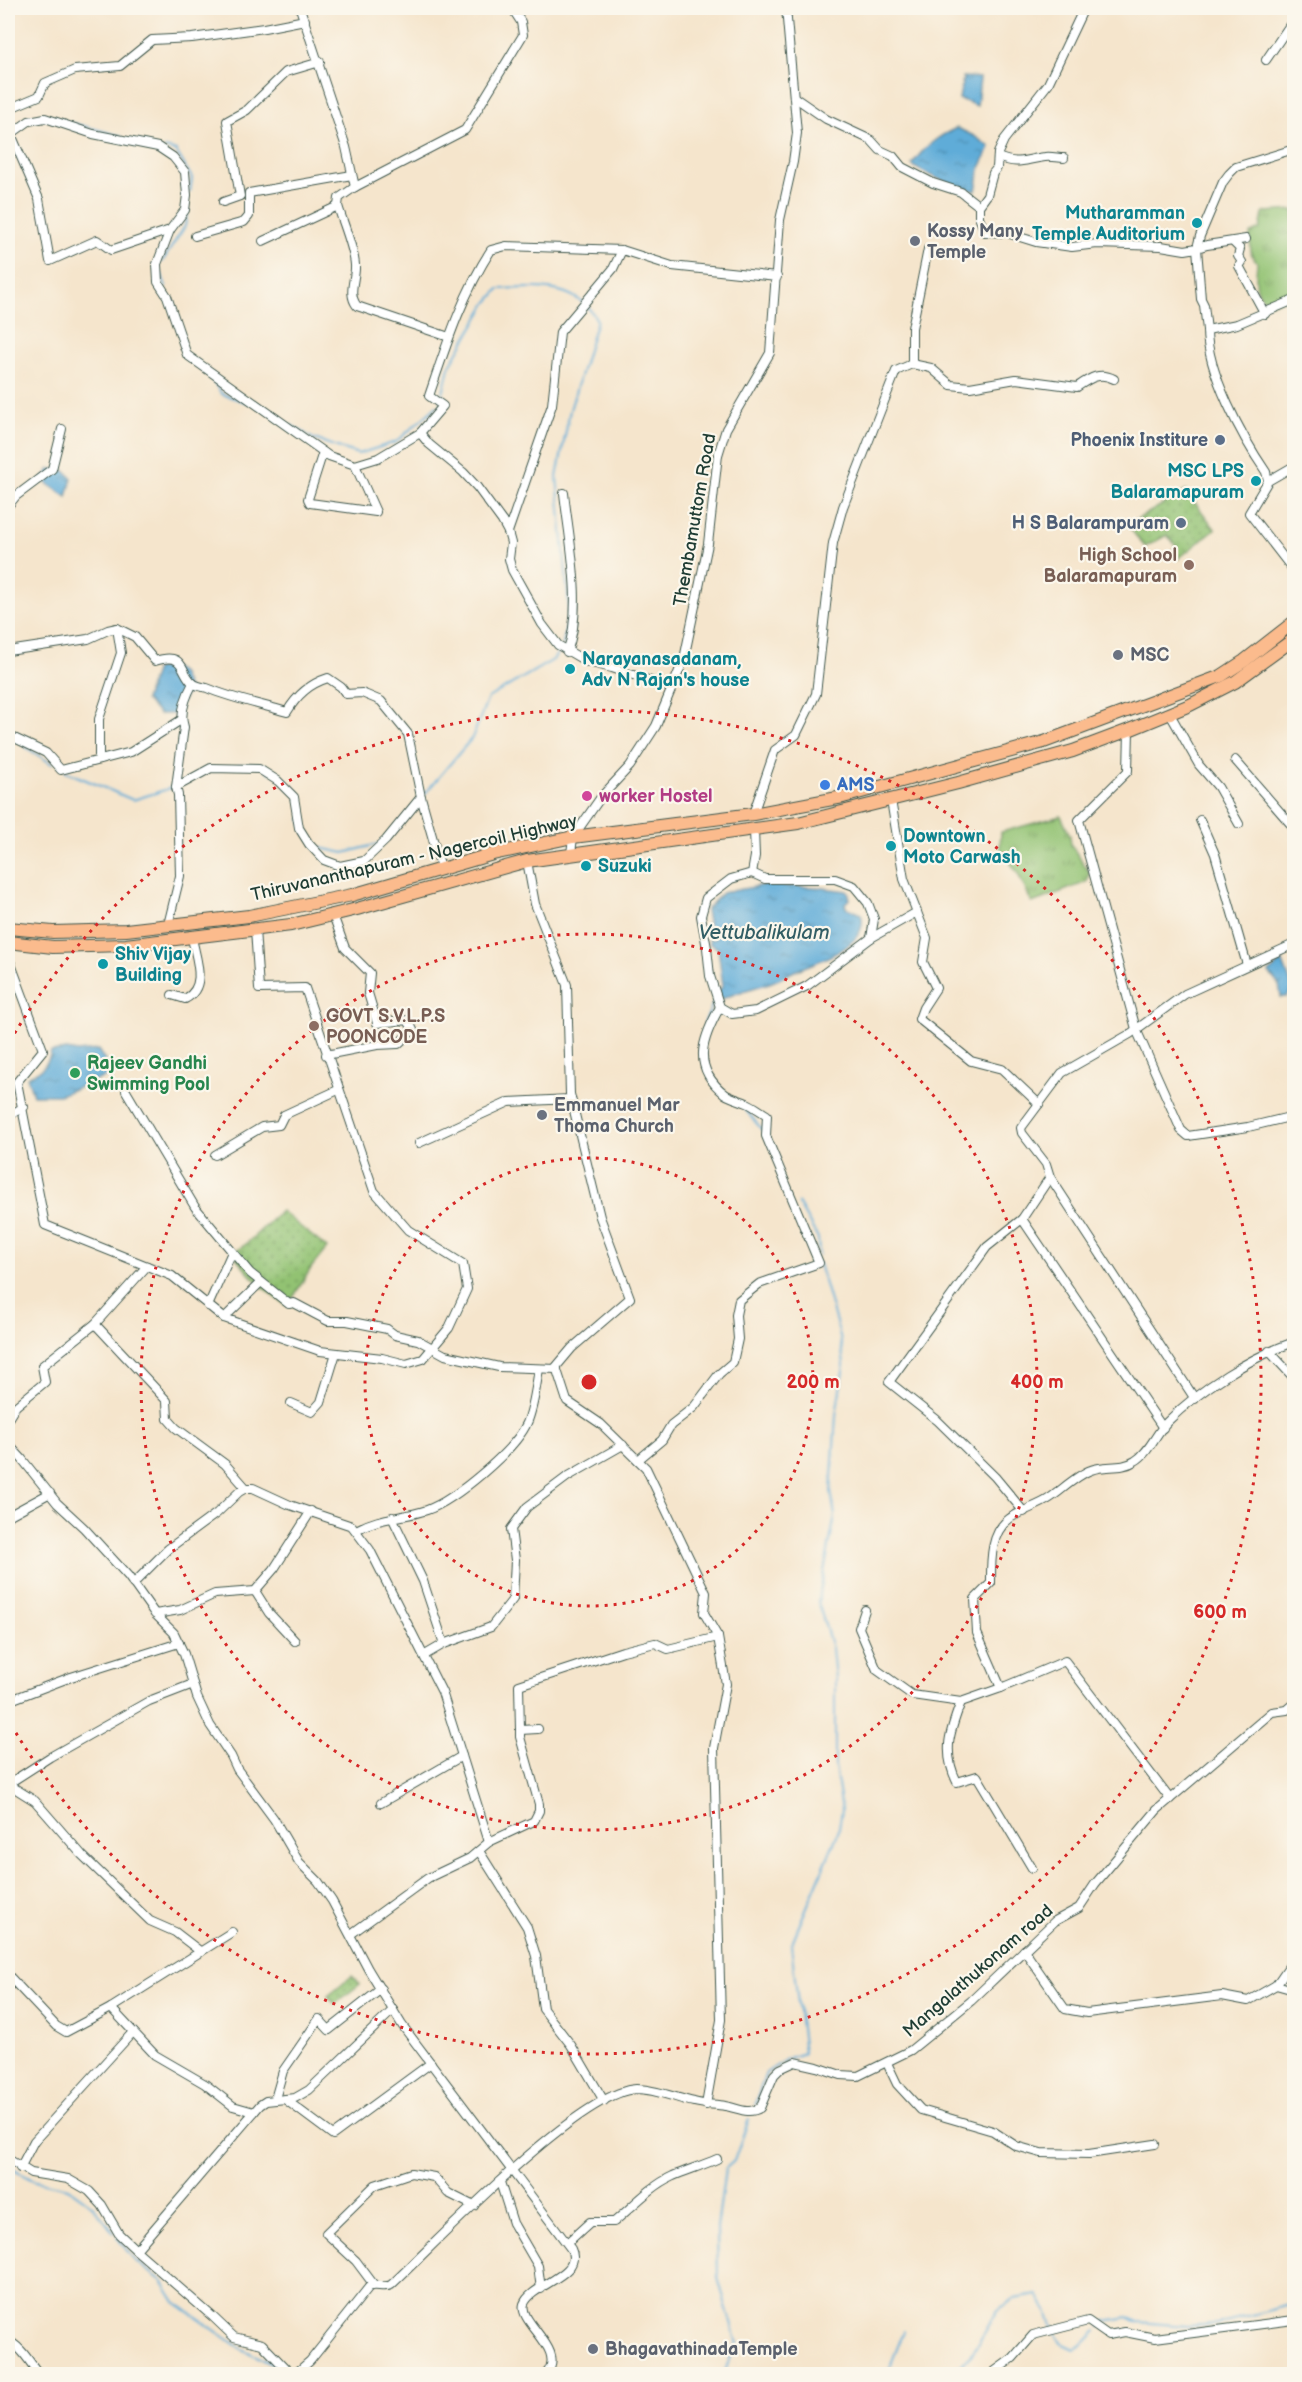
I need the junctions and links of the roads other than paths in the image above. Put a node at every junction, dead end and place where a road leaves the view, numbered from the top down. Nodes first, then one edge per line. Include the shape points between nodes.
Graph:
1 (300, 8) edge
2 (512, 8) edge
3 (786, 8) edge
4 (1084, 8) edge
5 (1294, 19) edge
6 (305, 20) junction
7 (1287, 30) junction
8 (1294, 42) edge
9 (1266, 60) dead end
10 (320, 62) junction
11 (794, 98) junction
12 (8, 109) edge
13 (9, 131) edge
14 (1294, 149) edge
15 (998, 157) junction
16 (1064, 158) dead end
17 (352, 175) junction
18 (355, 187) junction
19 (223, 202) dead end
20 (338, 206) junction
21 (979, 206) junction
22 (170, 230) junction
23 (195, 236) dead end
24 (1246, 239) dead end
25 (263, 241) dead end
26 (1233, 242) junction
27 (1197, 248) junction
28 (928, 249) dead end
29 (622, 250) junction
30 (777, 277) junction
31 (1294, 300) edge
32 (1264, 314) junction
33 (1208, 330) junction
34 (449, 337) junction
35 (912, 364) junction
36 (1114, 379) dead end
37 (62, 429) dead end
38 (420, 434) junction
39 (8, 437) edge
40 (8, 445) edge
41 (323, 452) junction
42 (355, 465) junction
43 (1294, 466) edge
44 (1268, 480) junction
45 (564, 493) dead end
46 (8, 506) edge
47 (508, 532) junction
48 (1294, 571) edge
49 (1294, 622) edge
50 (117, 628) junction
51 (1294, 639) edge
52 (8, 651) edge
53 (567, 652) junction
54 (193, 683) junction
55 (672, 688) junction
56 (1170, 714) junction
57 (181, 720) junction
58 (1129, 730) junction
59 (8, 735) edge
60 (99, 760) junction
61 (1236, 760) dead end
62 (176, 787) junction
63 (422, 797) junction
64 (891, 800) junction
65 (753, 814) junction
66 (1200, 820) dead end
67 (1239, 824) dead end
68 (1294, 828) edge
69 (754, 830) junction
70 (573, 837) junction
71 (571, 854) junction
72 (527, 861) junction
73 (441, 868) junction
74 (752, 873) junction
75 (8, 900) edge
76 (917, 912) junction
77 (333, 915) junction
78 (168, 925) junction
79 (8, 928) edge
80 (255, 929) junction
81 (192, 938) junction
82 (871, 938) junction
83 (8, 942) edge
84 (1294, 944) edge
85 (8, 956) edge
86 (1247, 965) junction
87 (172, 995) dead end
88 (720, 1006) junction
89 (1136, 1029) junction
90 (326, 1055) junction
91 (338, 1090) junction
92 (126, 1091) dead end
93 (571, 1099) junction
94 (1039, 1104) junction
95 (24, 1107) junction
96 (8, 1116) edge
97 (1294, 1116) edge
98 (419, 1143) dead end
99 (215, 1155) dead end
100 (1050, 1177) junction
101 (1022, 1219) junction
102 (232, 1252) junction
103 (147, 1266) junction
104 (261, 1282) junction
105 (208, 1306) junction
106 (224, 1318) junction
107 (95, 1324) junction
108 (1294, 1342) edge
109 (434, 1348) junction
110 (1269, 1351) junction
111 (336, 1353) junction
112 (539, 1369) junction
113 (557, 1370) junction
114 (1294, 1378) edge
115 (1195, 1399) junction
116 (291, 1404) dead end
117 (8, 1419) edge
118 (1163, 1428) junction
119 (8, 1444) edge
120 (623, 1445) junction
121 (638, 1460) junction
122 (246, 1488) junction
123 (50, 1493) junction
124 (310, 1511) junction
125 (1024, 1512) junction
126 (8, 1516) edge
127 (392, 1517) junction
128 (356, 1530) junction
129 (133, 1584) junction
130 (255, 1591) junction
131 (865, 1610) dead end
132 (155, 1614) junction
133 (718, 1637) junction
134 (295, 1641) dead end
135 (179, 1643) junction
136 (444, 1644) junction
137 (425, 1655) junction
138 (193, 1684) junction
139 (1001, 1688) junction
140 (8, 1701) edge
141 (961, 1702) junction
142 (1294, 1705) edge
143 (538, 1729) dead end
144 (520, 1730) junction
145 (462, 1756) junction
146 (8, 1784) edge
147 (1170, 1799) junction
148 (381, 1803) dead end
149 (489, 1842) junction
150 (479, 1851) junction
151 (1032, 1868) dead end
152 (232, 1932) dead end
153 (351, 1934) junction
154 (1023, 1950) junction
155 (201, 1952) junction
156 (1294, 1959) edge
157 (8, 1976) edge
158 (1276, 1985) junction
159 (381, 1989) junction
160 (1294, 1990) edge
161 (111, 2008) junction
162 (393, 2010) junction
163 (133, 2032) junction
164 (430, 2063) junction
165 (887, 2063) junction
166 (275, 2099) junction
167 (286, 2100) junction
168 (603, 2101) junction
169 (706, 2105) junction
170 (254, 2112) junction
171 (1155, 2144) dead end
172 (8, 2159) edge
173 (717, 2159) dead end
174 (20, 2168) junction
175 (513, 2169) junction
176 (500, 2182) junction
177 (474, 2206) junction
178 (567, 2243) junction
179 (136, 2250) junction
180 (374, 2285) junction
181 (540, 2286) junction
182 (1294, 2320) edge
183 (8, 2341) edge
184 (39, 2374) edge
185 (293, 2374) edge
186 (546, 2374) edge
187 (991, 2374) edge

1 - 6 street
2 - 18 street via 521,22 523,35 468,126 460,134
3 - 11 street, Thembamuttom Road
4 - 15 street via 1048,84 1004,140
5 - 7 street
6 - 10 street
6 - 12 street via 152,40 120,66 75,70 45,82 39,96
7 - 8 street
7 - 9 street
10 - 17 street
10 - 19 street via 286,72 247,110 227,121 240,196
11 - 21 street via 826,119 871,140 910,172 961,192
11 - 30 street, Thembamuttom Road via 796,133 780,220
13 - 22 street via 45,118 93,134 158,147 185,172 185,210
13 - 22 street via 39,199 50,261 97,240 111,250
14 - 27 street via 1236,167 1229,174
15 - 16 street via 1016,163 1042,157
15 - 21 street via 987,195
17 - 18 street
17 - 23 street via 249,194 249,216 244,222
18 - 20 street via 342,195
20 - 25 street
20 - 34 street via 355,264 352,293 357,306
21 - 27 street via 985,232 1007,233 1045,244 1072,248 1097,244
22 - 41 street via 157,264 158,282 167,296 187,355
24 - 26 street
26 - 27 street
26 - 32 street via 1240,249 1242,274
27 - 33 street
28 - 35 street via 912,328
29 - 30 street via 672,266
29 - 34 street via 506,246 491,250
29 - 47 street via 613,269 560,332 552,405
30 - 55 street, Thembamuttom Road via 770,354 726,429 718,455 708,544 684,659
31 - 32 street
32 - 33 street
33 - 44 street via 1210,353 1233,417
34 - 38 street via 429,396 443,406
35 - 36 street via 931,368 951,385 970,387 1016,379 1077,387 1094,376
35 - 65 street via 896,371 843,507 833,543 816,694 796,735 775,750
37 - 46 street via 52,469
38 - 42 street via 378,458
38 - 47 street via 477,487
39 - 40 street
41 - 42 street
41 - 42 street via 310,503 376,512
43 - 44 street
44 - 48 street via 1249,513
45 - 53 street via 575,615
47 - 53 street via 512,570 542,624
49 - 65 main road, Thiruvananthapuram - Nagercoil Highway via 1221,676 1044,742 885,787
50 - 52 street via 88,639
50 - 54 street via 135,637 155,661 175,660
50 - 60 street via 121,653 99,719
51 - 56 main road, Thiruvananthapuram - Nagercoil Highway via 1235,682
53 - 55 street
54 - 57 street
54 - 63 street via 224,696 287,712 312,683 328,678 346,694 373,696 381,700 408,734
55 - 70 street, Thembamuttom Road via 656,726 630,766 601,796
56 - 58 main road, Thiruvananthapuram - Nagercoil Highway
56 - 67 street
57 - 60 street via 131,752
57 - 62 street via 184,727
58 - 64 main road, Thiruvananthapuram - Nagercoil Highway via 1073,751
58 - 89 street via 1128,771 1079,820
59 - 60 street via 46,753 62,770
61 - 68 street
62 - 63 street via 211,768 259,769 294,796 299,828 309,844 324,860 340,866 364,861
62 - 78 street via 180,876
63 - 73 street
64 - 69 main road, Thiruvananthapuram - Nagercoil Highway
64 - 76 street via 904,879
65 - 70 main road, Thiruvananthapuram - Nagercoil Highway
66 - 86 street via 1215,854
69 - 71 main road, Thiruvananthapuram - Nagercoil Highway
69 - 74 street
70 - 71 street
70 - 73 main road, Thiruvananthapuram - Nagercoil Highway
71 - 72 main road, Thiruvananthapuram - Nagercoil Highway
72 - 77 main road, Thiruvananthapuram - Nagercoil Highway
72 - 93 street via 535,904 567,985
73 - 78 main road, Thiruvananthapuram - Nagercoil Highway via 290,909
74 - 82 street via 765,879 835,879 854,886 868,903 874,919
74 - 88 street via 731,879 706,898 701,916 710,976
75 - 79 street
76 - 82 street
76 - 94 street via 927,938 923,962 936,988 919,1019 971,1061 1002,1069
77 - 80 main road, Thiruvananthapuram - Nagercoil Highway
77 - 90 street via 345,948 370,973 368,993 377,1023 408,1020 413,1030 398,1044
78 - 79 main road, Thiruvananthapuram - Nagercoil Highway via 53,932
80 - 81 main road, Thiruvananthapuram - Nagercoil Highway
80 - 90 street via 259,989 304,988
81 - 83 main road, Thiruvananthapuram - Nagercoil Highway via 53,947
81 - 87 street via 200,982 185,999
82 - 88 street via 814,981 756,1011 732,1014
84 - 86 street
85 - 95 street via 43,1050 17,1082
86 - 89 street via 1185,994
88 - 121 street via 704,1042 702,1064 726,1095 767,1115 766,1136 819,1263 759,1284 739,1300 734,1362 718,1374 694,1407 671,1425 662,1440
89 - 94 street via 1062,1073
89 - 97 street via 1180,1130 1188,1136
90 - 91 street
91 - 99 street via 285,1115 279,1125 262,1126
91 - 109 street via 374,1191 408,1230 463,1264 467,1289 449,1328
92 - 102 street via 195,1207
93 - 98 street via 509,1102
93 - 113 street via 600,1218 630,1298 572,1348
94 - 100 street via 1021,1128 1046,1164
95 - 96 street
95 - 103 street via 45,1225
100 - 101 street
100 - 115 street
101 - 118 street
101 - 125 street via 987,1247 889,1382 937,1420
102 - 104 street
102 - 105 street
103 - 105 street via 172,1276
103 - 107 street
104 - 106 street
104 - 109 street via 289,1304 328,1321 387,1329
105 - 106 street
106 - 111 street
107 - 117 street via 42,1366 45,1382 16,1406
107 - 122 street via 167,1401 168,1419 176,1428 225,1464
108 - 110 street
109 - 111 street via 423,1359 406,1364
109 - 112 street via 499,1367
110 - 114 street
110 - 115 street
111 - 116 street via 321,1402 312,1412
112 - 113 street
112 - 127 street via 528,1421 498,1460 430,1509
113 - 120 street via 567,1401
115 - 118 street
118 - 125 street via 1137,1460 1121,1467 1088,1471
119 - 123 street
120 - 121 street
120 - 136 street via 567,1477 527,1507 511,1529 515,1560 513,1599 491,1627
121 - 133 street via 646,1468 706,1593 704,1613
122 - 124 street
122 - 129 street via 168,1549
123 - 126 street
123 - 129 street
124 - 128 street via 345,1522
124 - 130 street via 274,1569
125 - 139 street via 1008,1520 998,1532 991,1555 990,1583 975,1599 977,1632
127 - 128 street via 374,1520
127 - 136 street via 423,1581
128 - 137 street
129 - 132 street
130 - 132 street via 215,1594 180,1610
130 - 134 street
131 - 141 street via 859,1628 877,1670 912,1695
132 - 135 street
133 - 144 street via 668,1648 655,1643 519,1685
133 - 169 street via 726,1684 714,1748 721,2020
135 - 138 street
135 - 140 street
136 - 137 street
137 - 145 street via 442,1692
138 - 146 street via 149,1701
138 - 153 street via 210,1725 237,1769 274,1819 299,1862 332,1901
139 - 141 street
139 - 147 street via 1065,1661
141 - 151 street via 949,1733 951,1769 957,1782 977,1776
142 - 147 street, Mangalathukonam road via 1272,1712
143 - 144 street
144 - 149 street via 539,1811 534,1821
145 - 148 street
145 - 149 street
146 - 155 street via 35,1801 82,1855 150,1921 175,1932
147 - 154 street, Mangalathukonam road via 1132,1839 1079,1908 1061,1917
149 - 150 street
150 - 153 street via 428,1878
150 - 168 street via 527,1927 536,1956 543,2008 571,2045
152 - 155 street
153 - 159 street
154 - 158 street via 1065,2009 1088,2013 1222,1996 1248,2001
154 - 165 street, Mangalathukonam road via 942,2025
155 - 161 street
156 - 158 street
157 - 161 street via 66,2032
158 - 160 street
159 - 162 street
159 - 166 street via 329,2031 319,2019 284,2071
161 - 163 street
162 - 164 street
162 - 167 street via 309,2090
163 - 170 street via 155,2055 205,2084 233,2106
163 - 174 street via 34,2141
164 - 167 street via 333,2135
164 - 175 street
165 - 169 street, Mangalathukonam road via 858,2076 795,2062 774,2075 760,2108 755,2111
165 - 171 street via 897,2084 921,2110 993,2131 1016,2146 1041,2153 1089,2154
166 - 167 street
166 - 170 street via 266,2101
168 - 169 street, Mangalathukonam road via 637,2089
168 - 175 street, Mangalathukonam road via 585,2110
170 - 179 street
172 - 174 street
173 - 178 street via 673,2176 634,2202 614,2222 590,2223
174 - 179 street via 68,2179 88,2191 102,2205 119,2234
175 - 176 street, Mangalathukonam road
175 - 178 street
176 - 177 street, Mangalathukonam road
176 - 181 street via 513,2223 538,2266
177 - 180 street, Mangalathukonam road via 392,2285
177 - 180 street via 448,2193 434,2177 411,2173 375,2185 326,2233 356,2260
178 - 181 street via 573,2252 573,2262 559,2277
179 - 185 street via 234,2337 262,2344
180 - 185 street via 309,2361
181 - 186 street via 528,2298 523,2311 549,2352 551,2364
182 - 187 street via 1155,2338 1125,2332 1108,2335 1088,2321 1032,2335 1013,2358
183 - 184 street via 20,2349

